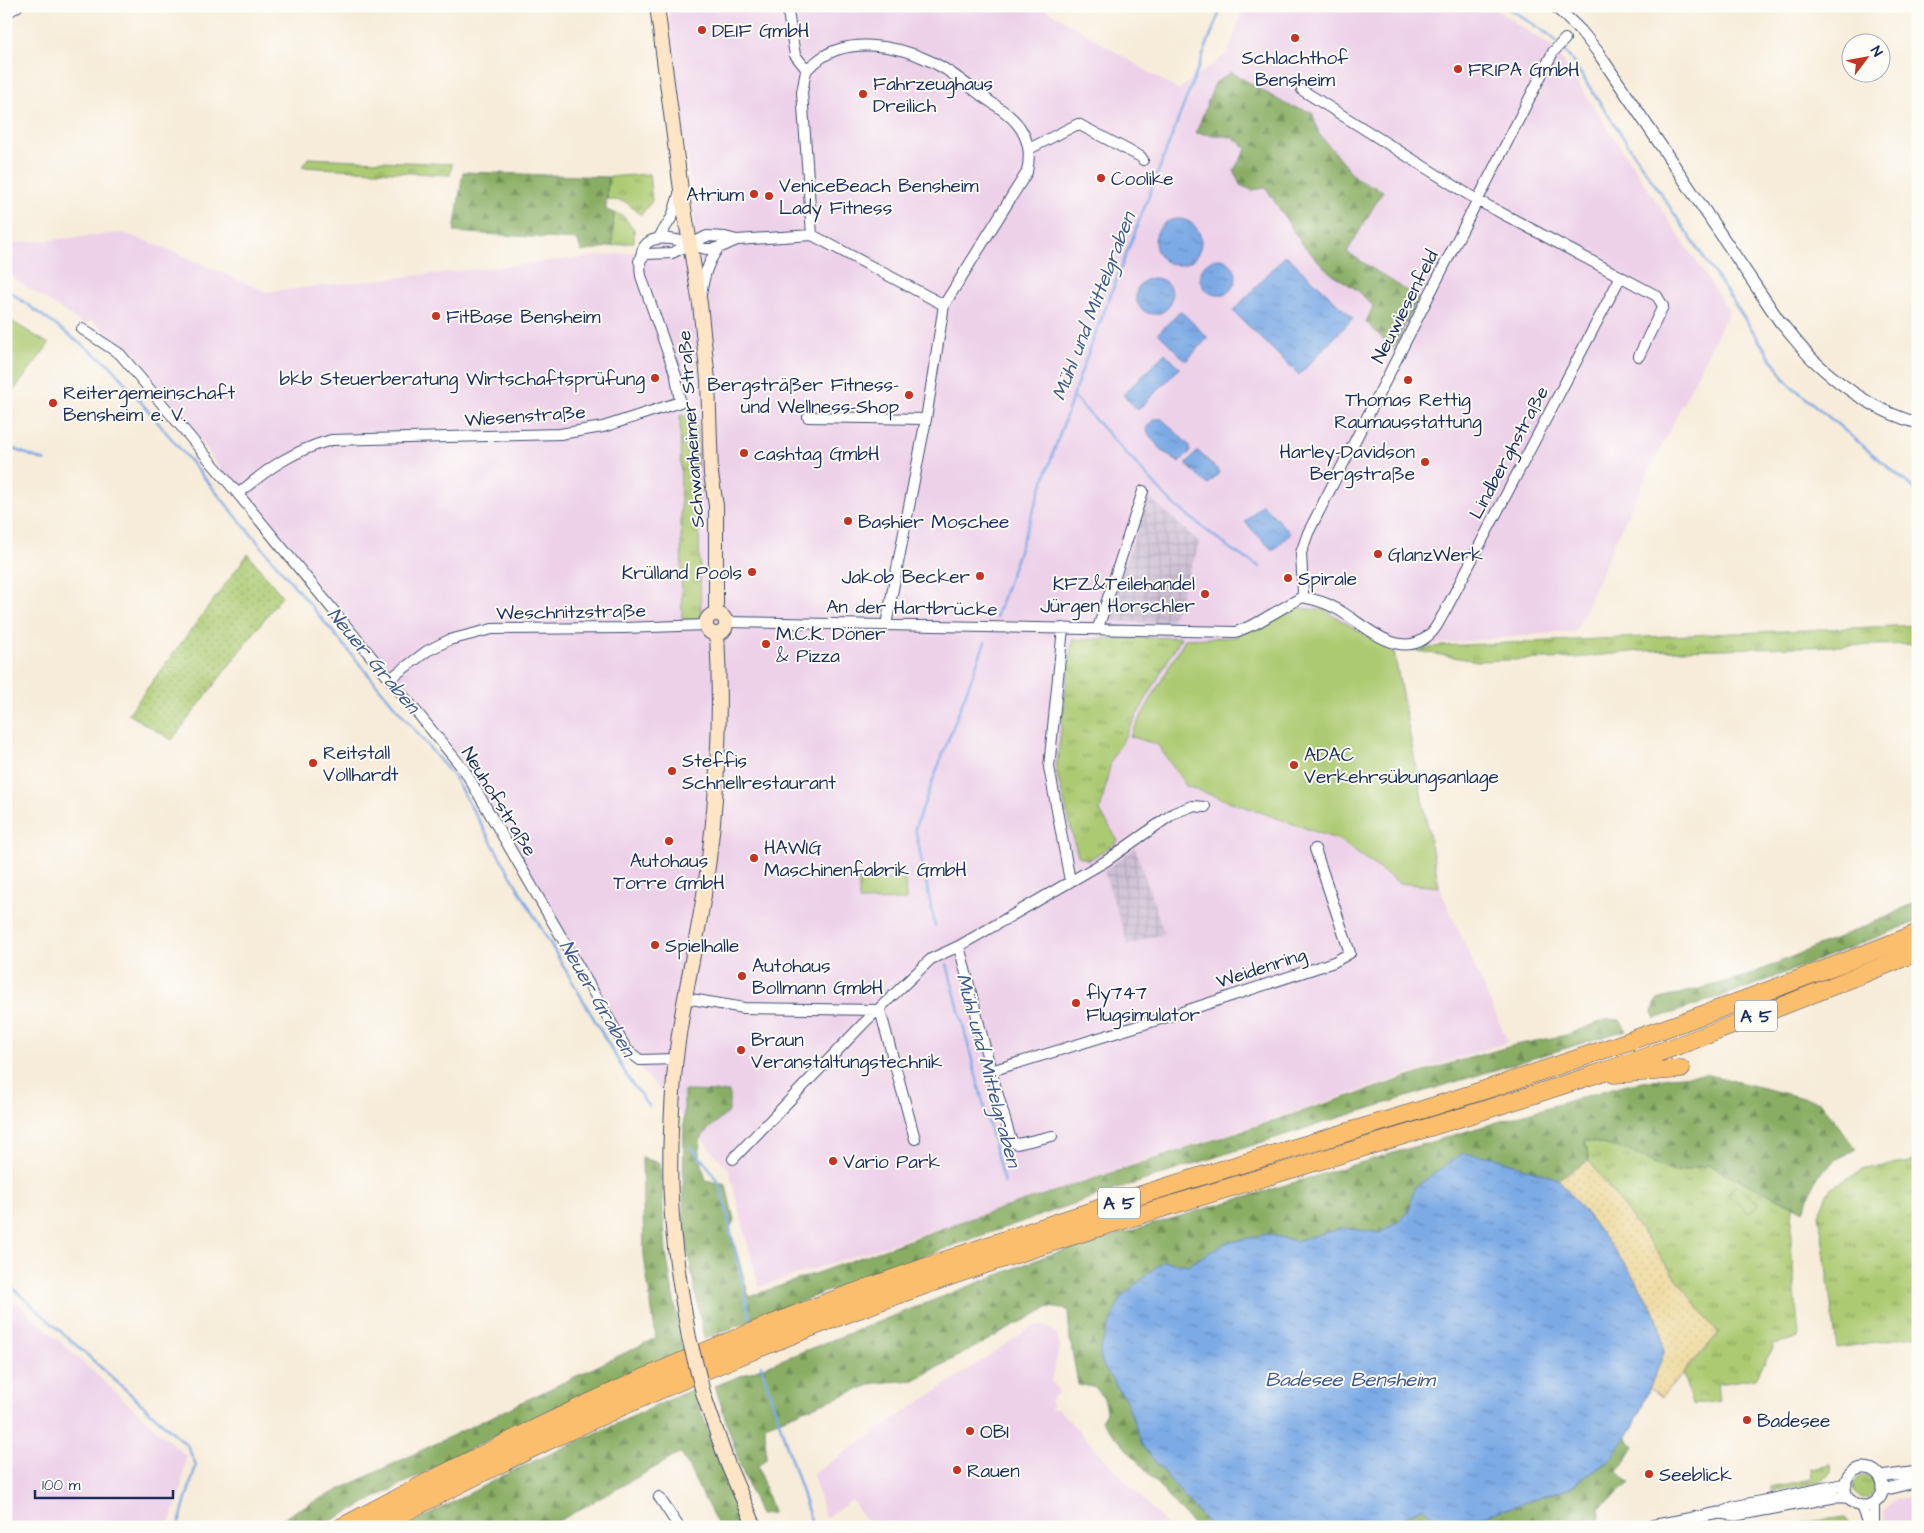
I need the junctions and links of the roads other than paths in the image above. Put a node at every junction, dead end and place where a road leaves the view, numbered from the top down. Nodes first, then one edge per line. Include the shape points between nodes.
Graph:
1 (17, 6) edge
2 (657, 6) edge
3 (787, 6) edge
4 (1555, 6) edge
5 (6, 13) edge
6 (1565, 39) dead end
7 (807, 70) junction
8 (1302, 90) dead end
9 (1029, 149) junction
10 (1143, 160) dead end
11 (681, 190) junction
12 (1477, 200) junction
13 (812, 235) junction
14 (658, 239) junction
15 (737, 240) junction
16 (690, 243) junction
17 (719, 247) junction
18 (639, 261) junction
19 (1620, 278) junction
20 (700, 304) junction
21 (944, 305) junction
22 (82, 329) dead end
23 (1639, 356) dead end
24 (808, 416) dead end
25 (926, 418) junction
26 (1918, 423) edge
27 (1143, 491) dead end
28 (238, 494) junction
29 (1302, 597) junction
30 (721, 618) junction
31 (706, 625) junction
32 (886, 625) junction
33 (1063, 628) junction
34 (1098, 628) junction
35 (716, 634) junction
36 (390, 678) junction
37 (1205, 807) dead end
38 (1315, 849) dead end
39 (1070, 881) junction
40 (1918, 933) edge
41 (959, 946) junction
42 (1918, 952) edge
43 (685, 998) junction
44 (880, 1010) junction
45 (676, 1059) junction
46 (1681, 1069) dead end
47 (991, 1071) junction
48 (1593, 1075) junction
49 (1052, 1136) dead end
50 (915, 1139) dead end
51 (733, 1159) dead end
52 (1918, 1472) edge
53 (1880, 1477) junction
54 (1918, 1481) edge
55 (1846, 1484) junction
56 (1883, 1490) junction
57 (659, 1497) dead end
58 (1848, 1497) junction
59 (1874, 1504) junction
60 (1861, 1506) junction
61 (1719, 1514) junction
62 (752, 1521) edge
63 (342, 1527) edge
64 (377, 1527) edge
65 (679, 1527) edge
66 (1646, 1527) edge
67 (1868, 1527) edge
68 (1874, 1527) edge

1 - 5 street
2 - 11 main road, Schwanheimer Straße
3 - 7 street via 795,55
4 - 26 street via 1597,51 1770,307 1812,359 1864,398
6 - 12 street, Neuwiesenfeld via 1553,52
7 - 9 street via 822,56 854,46 877,46 928,60 1013,120 1022,131
7 - 13 street via 802,92
8 - 12 street
9 - 10 street via 1078,124 1141,156
9 - 21 street via 1027,172
11 - 14 street via 672,217
11 - 16 main road, Schwanheimer Straße
12 - 19 street
12 - 29 street, Neuwiesenfeld via 1308,533 1301,553
13 - 15 street
13 - 21 street
14 - 16 street
14 - 18 street via 643,246
15 - 16 street via 707,236
15 - 17 street
16 - 17 street via 707,249
16 - 18 street via 672,253 646,254
16 - 20 main road, Schwanheimer Straße
17 - 20 street via 705,270
18 - 28 street, Wiesenstraße via 641,276 676,376 680,402 603,427 560,434 331,440 286,457
19 - 23 street via 1657,296 1663,306
19 - 29 street, Lindberghstraße via 1434,630 1423,640 1404,644 1385,640 1333,607
20 - 30 main road, Schwanheimer Straße via 708,380
21 - 25 street
22 - 28 street, Neuhofstraße via 120,354
24 - 25 street
25 - 32 street
27 - 34 street
28 - 36 street, Neuhofstraße
29 - 34 street, An der Hartbrücke via 1236,632
30 - 31 main road via 708,617
30 - 32 street, An der Hartbrücke
30 - 35 main road via 724,630
31 - 35 main road via 710,632
31 - 36 street, Weschnitzstraße via 492,629 449,640 427,651
32 - 33 street, An der Hartbrücke
33 - 34 street, An der Hartbrücke
33 - 39 street via 1049,767
35 - 43 main road via 718,740 714,807 704,894
36 - 45 street, Neuhofstraße via 465,771 627,1050 640,1060
37 - 39 street via 1192,806 1174,813 1106,861
38 - 47 street, Weidenring via 1350,953 1334,962 1164,1018
39 - 41 street
40 - 63 highway, A 5 via 1695,1019 1433,1106 1148,1193 919,1269 823,1305 652,1374 547,1422
41 - 44 street via 931,959
41 - 47 street
42 - 48 highway, A 5
43 - 44 street via 744,1008
43 - 45 main road
44 - 50 street
44 - 51 street
45 - 62 main road, bridge via 670,1143 670,1199 676,1263 689,1338 704,1396
46 - 48 highway
47 - 49 street via 1013,1142 1018,1144
48 - 64 highway, A 5 via 1151,1211 829,1320 551,1438
52 - 53 street
53 - 55 street via 1874,1471 1858,1469
53 - 56 street
54 - 56 street
55 - 58 street
55 - 61 street via 1734,1507
56 - 59 street
57 - 65 street
58 - 60 street
58 - 61 street
59 - 60 street
59 - 68 street
60 - 67 street
61 - 66 street

